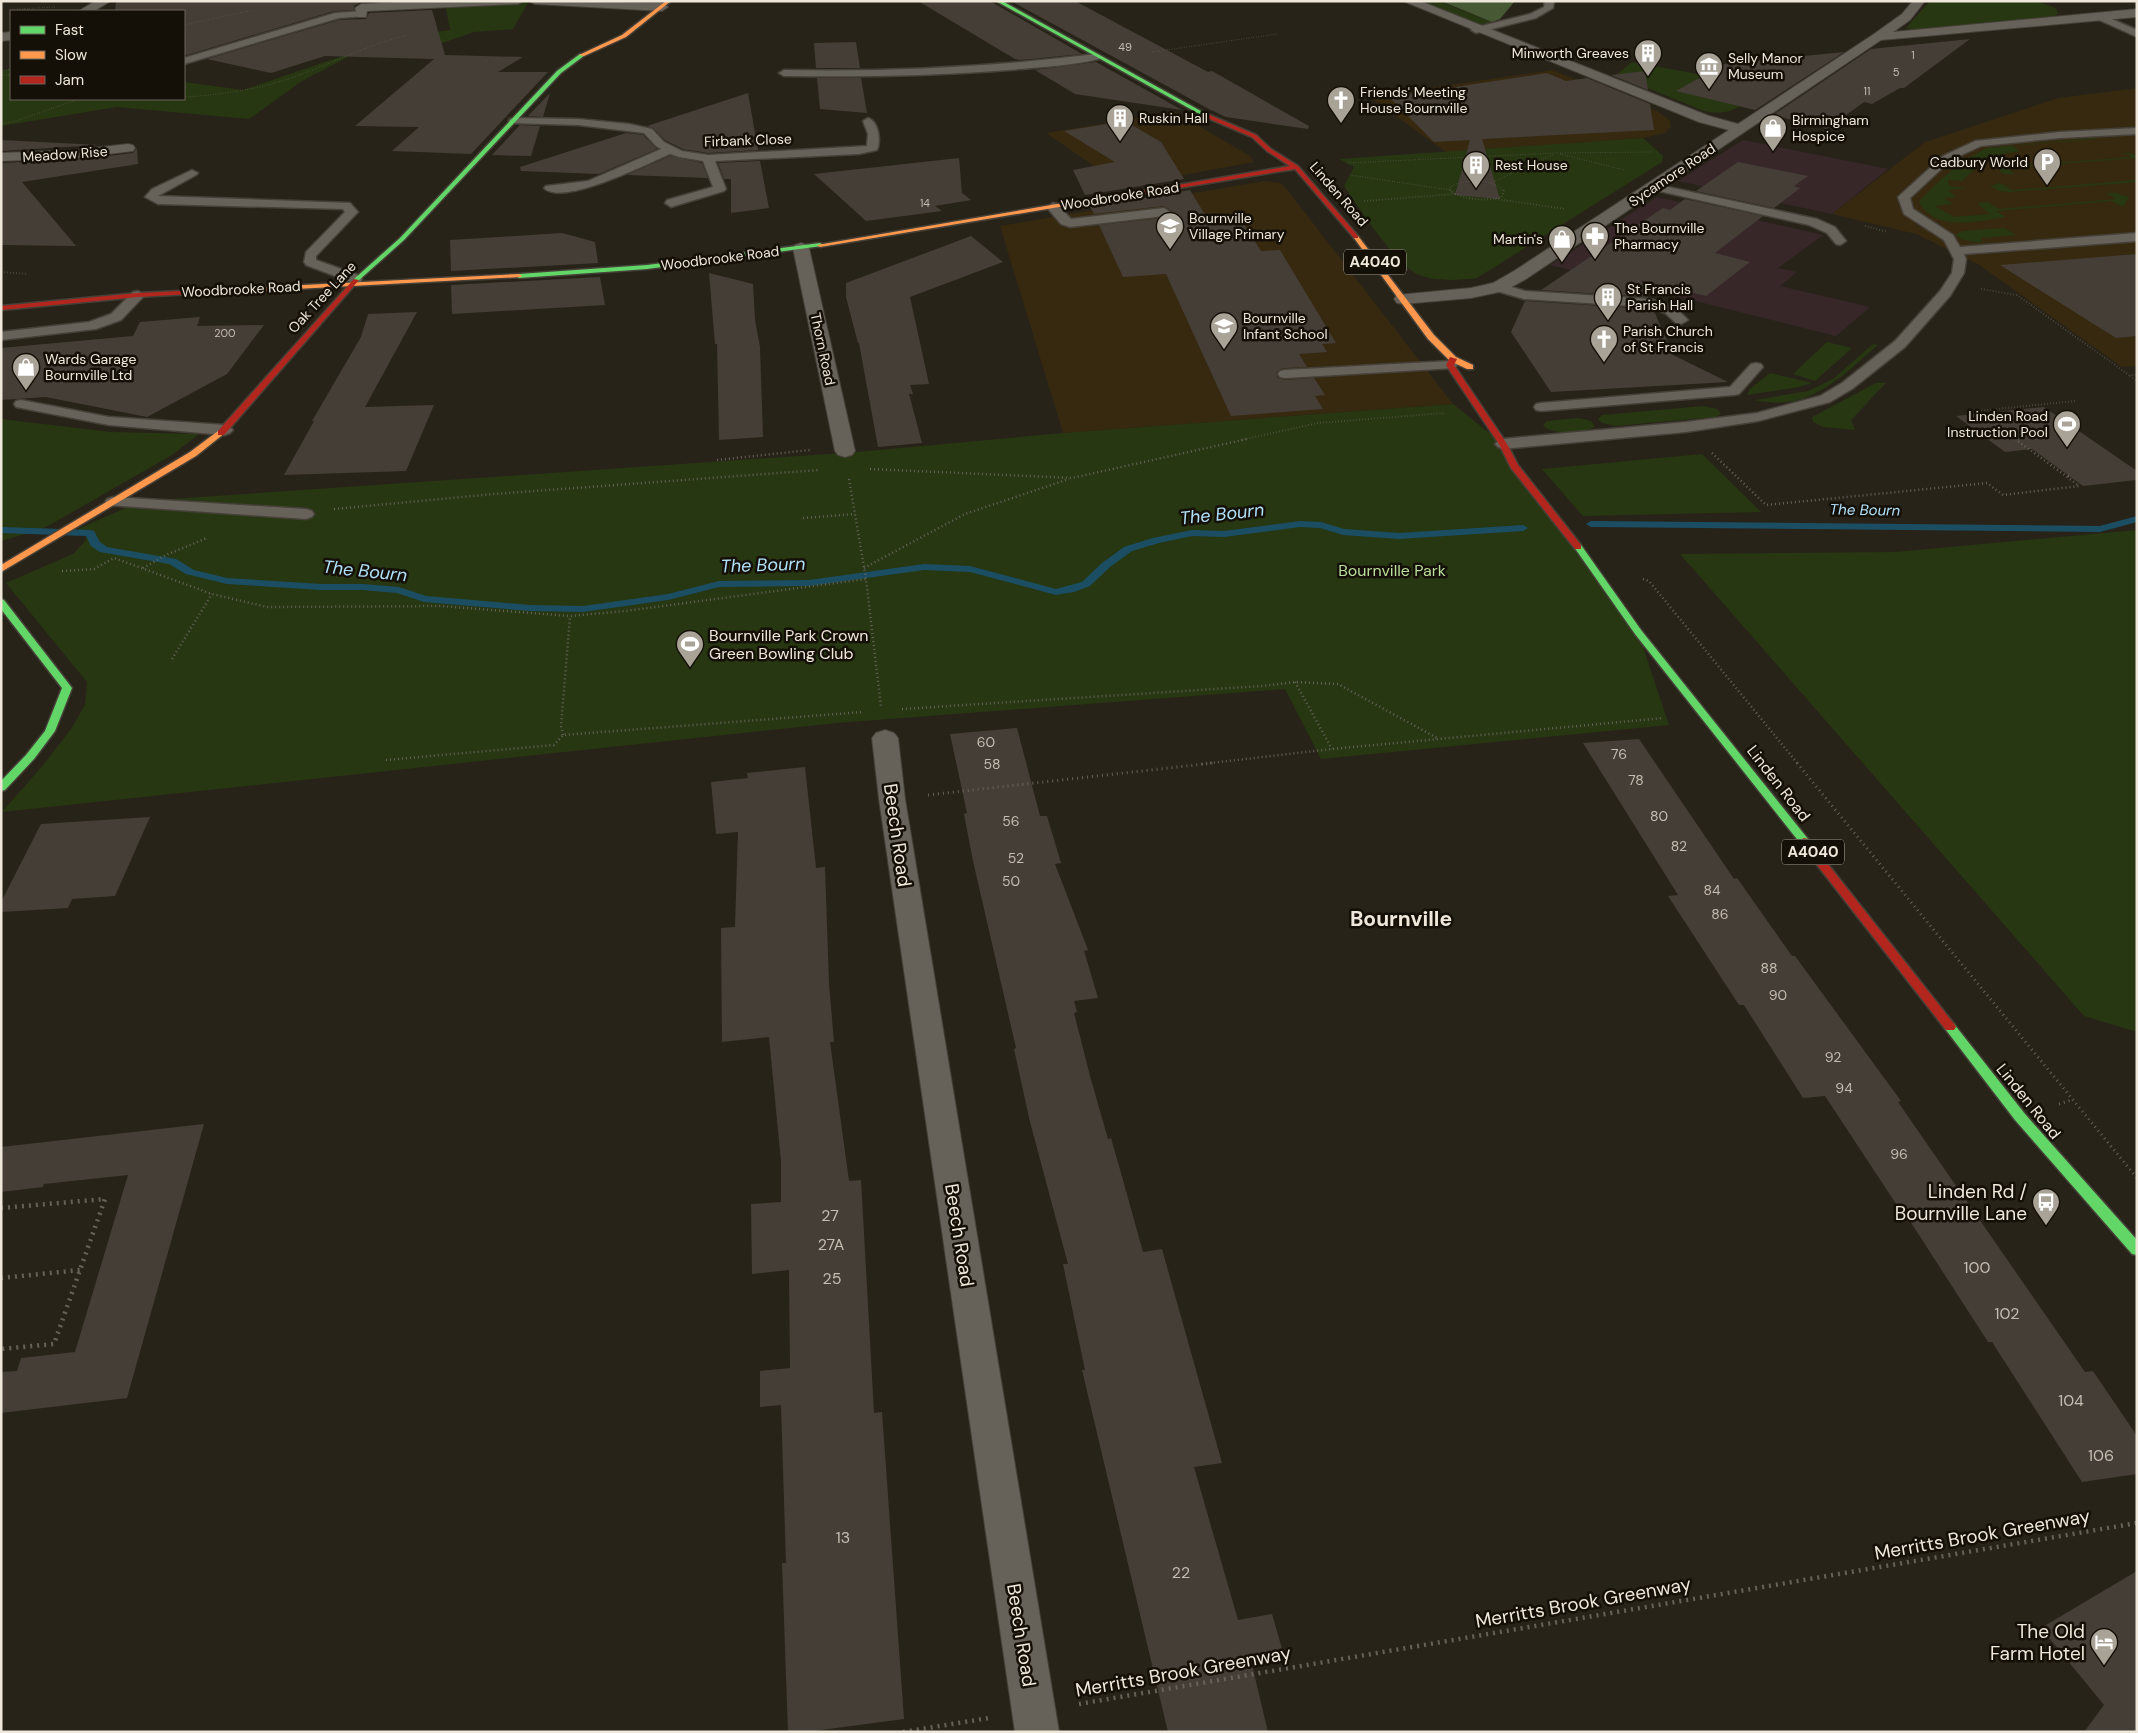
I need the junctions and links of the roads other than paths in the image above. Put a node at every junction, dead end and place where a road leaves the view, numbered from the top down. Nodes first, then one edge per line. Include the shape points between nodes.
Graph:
1 (105, 1) edge
2 (518, 1) edge
3 (534, 1) edge
4 (998, 1) edge
5 (1409, 1) edge
6 (1550, 1) edge
7 (1919, 1) edge
8 (665, 4) edge
9 (2067, 7) dead end
10 (360, 9) joint
11 (87, 10) edge
12 (2137, 13) edge
13 (2100, 17) junction
14 (1476, 30) junction
15 (2137, 34) edge
16 (1878, 38) junction
17 (1099, 58) junction
18 (185, 61) edge
19 (784, 73) dead end
20 (514, 121) junction
21 (868, 121) dead end
22 (1739, 128) junction
23 (2137, 131) edge
24 (93, 143) dead end
25 (128, 148) dead end
26 (672, 149) junction
27 (1, 156) edge
28 (708, 158) junction
29 (1296, 168) junction
30 (192, 173) dead end
31 (550, 188) dead end
32 (1654, 188) junction
33 (671, 203) dead end
34 (1052, 207) junction
35 (1164, 212) dead end
36 (2137, 237) edge
37 (1840, 241) dead end
38 (801, 248) junction
39 (1956, 251) junction
40 (353, 282) junction
41 (1498, 287) junction
42 (138, 295) junction
43 (1403, 299) junction
44 (1, 308) edge
45 (1681, 320) dead end
46 (1, 336) edge
47 (1451, 362) junction
48 (1756, 367) dead end
49 (1285, 374) dead end
50 (1478, 380) dead end
51 (1741, 399) junction
52 (1490, 401) dead end
53 (21, 404) dead end
54 (1541, 407) dead end
55 (1758, 417) junction
56 (225, 430) junction
57 (1503, 444) junction
58 (845, 455) road end
59 (113, 502) junction
60 (302, 513) road end
61 (5, 566) edge
62 (1, 602) edge
63 (884, 724) road end
64 (1, 788) edge
65 (2137, 1250) edge
66 (1035, 1722) edge

1 - 11 street
2 - 10 street
3 - 8 street
4 - 17 main road, Linden Road / A4040
5 - 14 street
6 - 14 lane via 1548,8 1533,16
7 - 16 street, Sycamore Road via 1906,17
8 - 20 main road, Oak Tree Lane via 624,36 578,57 559,72
9 - 13 street
10 - 18 lane
12 - 13 street
13 - 15 lane
13 - 16 street
14 - 22 street via 1704,120
16 - 22 street, Sycamore Road
17 - 19 lane via 1029,66 851,75
17 - 29 main road, Linden Road / A4040 via 1203,114 1254,136
20 - 26 lane, Firbank Close via 630,127 648,131 660,144
20 - 40 main road, Oak Tree Lane via 402,239
21 - 28 lane, Firbank Close via 873,134 873,148
22 - 32 street, Sycamore Road
23 - 39 lane via 1979,143 1947,158 1904,197 1908,211 1949,238
24 - 27 street, Meadow Rise
25 - 27 street, Meadow Rise via 75,154
26 - 28 lane, Firbank Close via 679,154
26 - 31 lane via 591,184
28 - 33 lane via 720,189
29 - 34 main road, Woodbrooke Road
29 - 43 main road, Linden Road / A4040 via 1360,242
30 - 40 lane via 152,196 158,200 346,206 352,212 310,255 310,262
32 - 37 lane via 1813,222 1831,230
32 - 41 street, Sycamore Road
34 - 35 lane via 1070,223
34 - 38 main road, Woodbrooke Road
36 - 39 lane
38 - 40 main road, Woodbrooke Road via 647,267 533,276
38 - 58 street, Thorn Road
39 - 55 lane via 1960,259 1952,284 1900,344 1848,386 1825,399
40 - 42 main road, Woodbrooke Road
40 - 56 main road, Oak Tree Lane
41 - 43 street, Sycamore Road via 1471,293
41 - 45 lane via 1524,295 1650,302 1670,310
42 - 44 main road, Woodbrooke Road
42 - 46 lane via 116,317 92,326
43 - 47 main road, Linden Road / A4040
47 - 49 lane
47 - 50 main road, Linden Road / A4040 via 1469,366
47 - 57 main road, Linden Road / A4040
48 - 51 lane
51 - 54 lane
51 - 55 lane
52 - 57 main road, Linden Road / A4040
53 - 56 lane via 109,421
55 - 57 lane
56 - 59 main road, Oak Tree Lane via 193,454
57 - 65 main road, Linden Road / A4040 via 1514,466 1583,553 1638,632 2020,1118
59 - 60 lane
59 - 61 main road, Oak Tree Lane
62 - 64 main road via 67,688 50,731
63 - 66 street, Beech Road via 892,798

